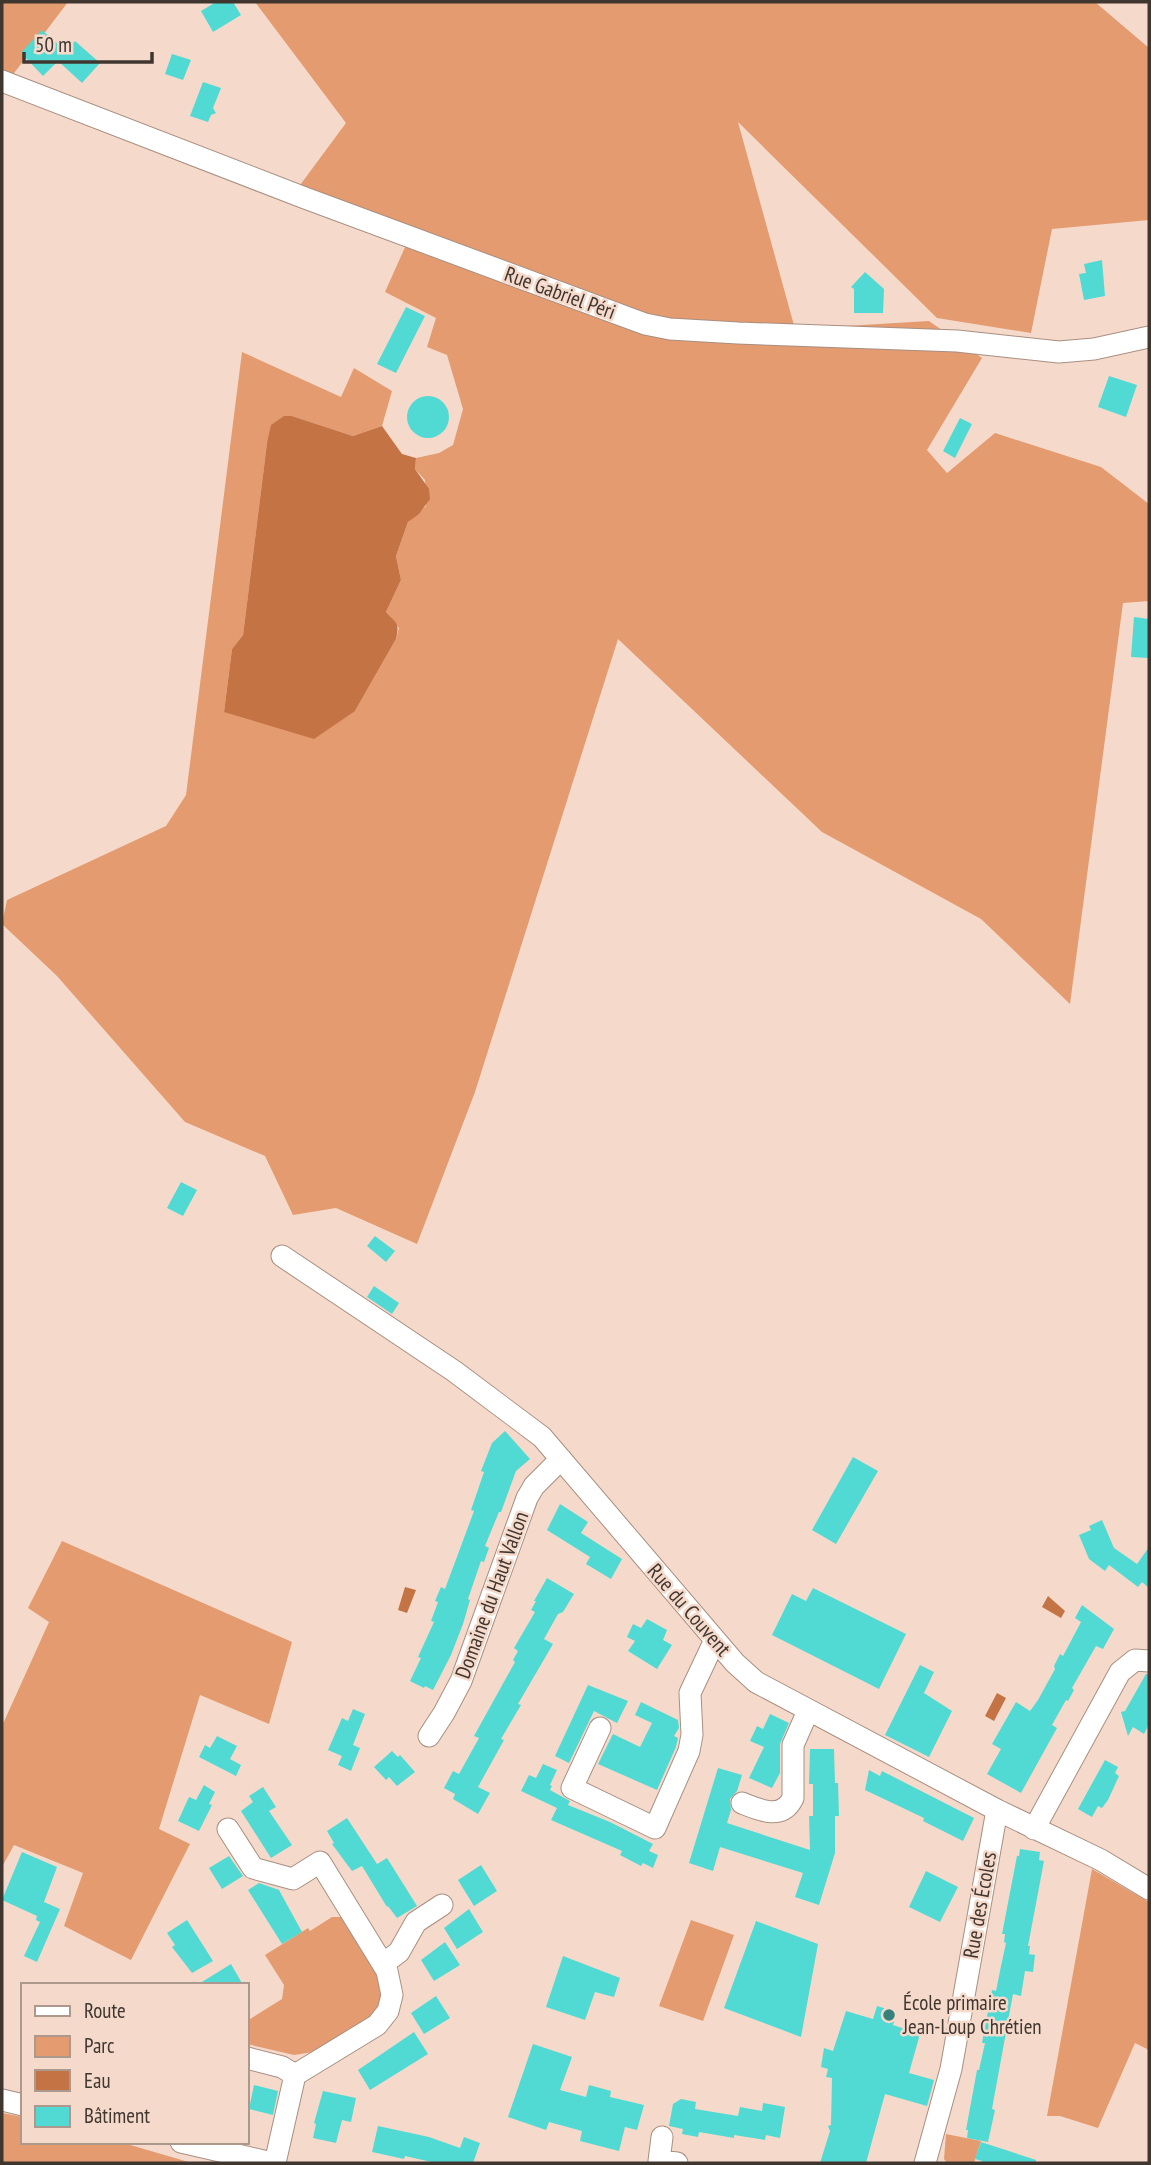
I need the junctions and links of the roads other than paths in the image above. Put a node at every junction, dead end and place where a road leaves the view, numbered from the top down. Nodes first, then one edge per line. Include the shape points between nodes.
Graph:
1 (2, 81) edge
2 (1149, 337) edge
3 (282, 1256) dead end
4 (561, 1459) junction
5 (715, 1640) junction
6 (1149, 1661) edge
7 (808, 1710) junction
8 (600, 1728) dead end
9 (429, 1736) dead end
10 (742, 1803) dead end
11 (997, 1810) junction
12 (228, 1829) dead end
13 (1034, 1829) junction
14 (1149, 1889) edge
15 (442, 1905) dead end
16 (383, 1964) junction
17 (248, 2058) edge
18 (295, 2075) junction
19 (2, 2100) edge
20 (21, 2105) edge
21 (662, 2137) dead end
22 (190, 2144) edge
23 (665, 2162) edge
24 (273, 2163) edge
25 (925, 2163) edge

1 - 2 street, Rue Gabriel Péri via 658,327 957,341 1059,352
3 - 4 street, Rue du Couvent via 513,1414
4 - 5 street, Rue du Couvent
4 - 9 street, Domaine du Haut Vallon via 527,1498 458,1688
5 - 7 street, Rue du Couvent via 756,1682
5 - 8 street via 690,1693 689,1751 655,1828 572,1788
6 - 13 street via 1135,1660 1120,1672
7 - 10 street via 793,1745 790,1804 770,1812
7 - 11 street, Rue du Couvent
11 - 13 street, Rue du Couvent
11 - 25 street, Rue des Écoles via 951,2069
12 - 16 street via 253,1868 293,1879 320,1862
13 - 14 street, Rue du Couvent via 1101,1860
15 - 16 street via 416,1922 399,1952
16 - 18 street via 392,1995 383,2018
17 - 18 street
18 - 24 street
19 - 20 street
21 - 23 street
22 - 24 street

